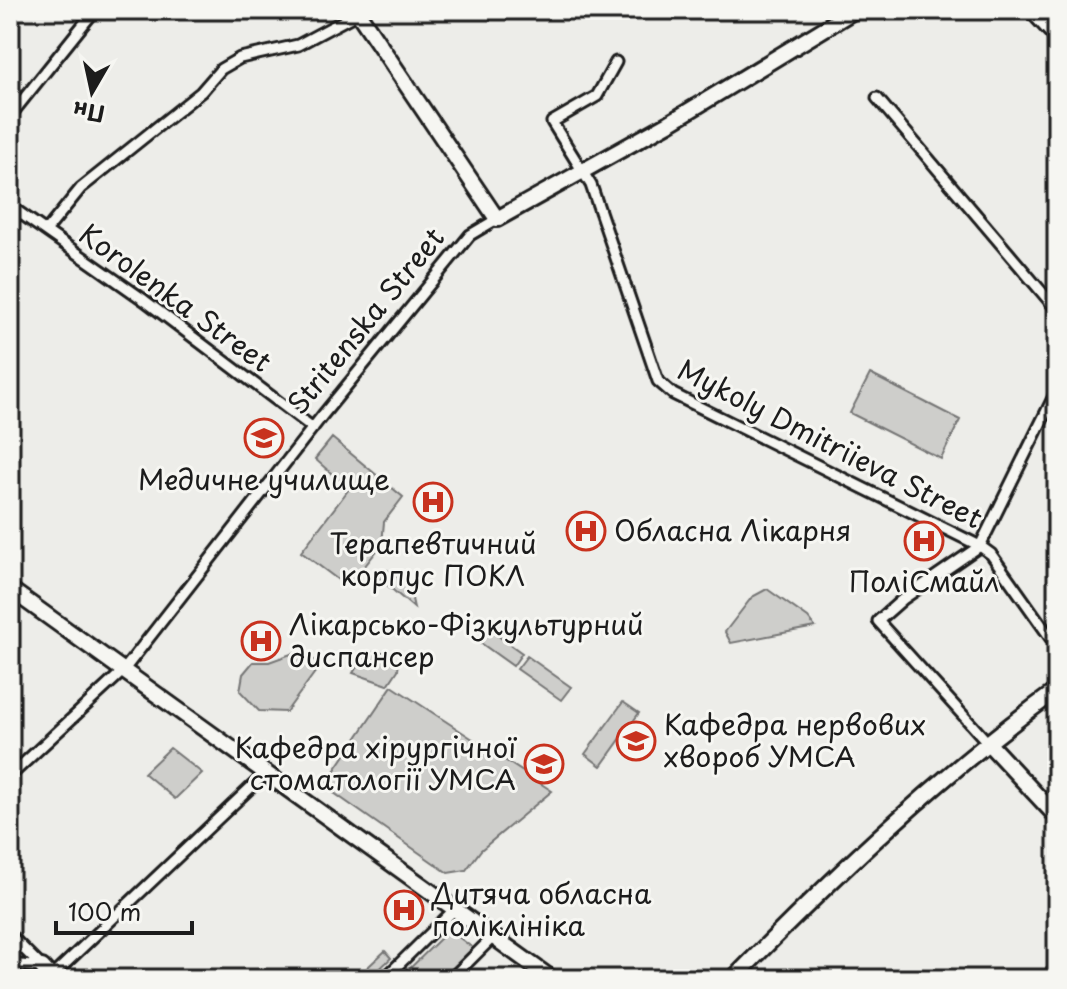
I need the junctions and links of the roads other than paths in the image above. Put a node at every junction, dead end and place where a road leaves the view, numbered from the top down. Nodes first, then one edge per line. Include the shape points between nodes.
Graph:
1 (95, 10) edge
2 (855, 10) edge
3 (1032, 10) edge
4 (359, 11) edge
5 (1057, 37) edge
6 (616, 62) dead end
7 (877, 98) dead end
8 (10, 116) edge
9 (583, 171) junction
10 (10, 206) edge
11 (497, 219) junction
12 (46, 231) junction
13 (1057, 310) edge
14 (1057, 390) edge
15 (313, 428) junction
16 (980, 546) junction
17 (10, 589) edge
18 (1057, 647) edge
19 (123, 671) junction
20 (1057, 690) edge
21 (989, 744) junction
22 (266, 773) junction
23 (10, 776) edge
24 (1057, 817) edge
25 (455, 909) junction
26 (10, 935) edge
27 (493, 937) junction
28 (10, 964) edge
29 (49, 976) edge
30 (384, 979) edge
31 (451, 979) edge
32 (552, 979) edge
33 (733, 979) edge

1 - 8 street
2 - 9 main road, Stritenska Street
3 - 5 main road
4 - 11 main road
4 - 12 street via 298,45 240,58 221,69 201,92 81,188
6 - 9 street, Mykoly Dmitriieva Street via 597,96 552,122
7 - 13 street
9 - 11 main road, Stritenska Street
9 - 16 street, Mykoly Dmitriieva Street via 664,388
10 - 12 street, Korolenka Street
11 - 15 street, Stritenska Street via 470,235
12 - 15 street, Korolenka Street
14 - 16 street
15 - 19 street, Stritenska Street
16 - 18 street, Mykoly Dmitriieva Street
16 - 21 street via 878,621
17 - 19 main road
19 - 22 main road
19 - 23 street, Stritenska Street
20 - 21 main road
21 - 24 main road
21 - 33 main road via 861,853
22 - 25 main road
22 - 29 street
25 - 27 main road
25 - 30 street
26 - 29 street
27 - 31 street
27 - 32 main road
28 - 29 street

